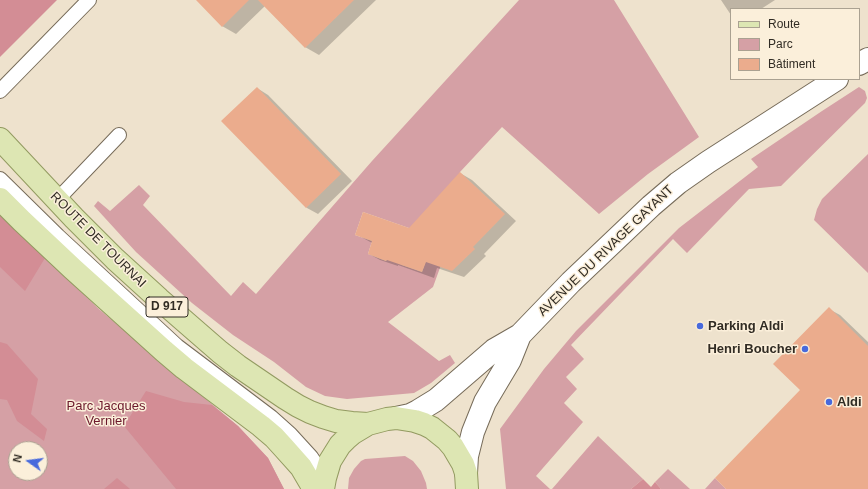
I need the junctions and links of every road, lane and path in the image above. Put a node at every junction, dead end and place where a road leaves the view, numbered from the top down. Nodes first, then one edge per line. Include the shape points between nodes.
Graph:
1 (90, 0) edge
2 (835, 80) edge
3 (0, 91) edge
4 (119, 135) dead end
5 (0, 139) edge
6 (0, 179) edge
7 (0, 199) edge
8 (57, 200) junction
9 (520, 335) junction
10 (396, 418) junction
11 (368, 424) junction
12 (466, 481) edge
13 (321, 485) edge

1 - 3 lane
2 - 9 street, AVENUE DU RIVAGE GAYANT via 678,183 571,282
4 - 8 lane
5 - 8 main road, ROUTE DE TOURNAI / D 917
6 - 13 lane via 177,346 290,434 311,457
7 - 13 main road, D 917 via 164,351 261,426 293,457 306,475
8 - 11 main road, ROUTE DE TOURNAI / D 917 via 138,281 238,366 310,412 336,421
9 - 10 street, AVENUE DU RIVAGE GAYANT via 494,350 436,400 410,415
9 - 12 street, AVENUE DU RIVAGE GAYANT via 510,360 485,402 473,432 467,456
10 - 11 main road
10 - 12 main road via 415,421 440,434 453,447 463,464
11 - 13 main road via 340,445 330,460

